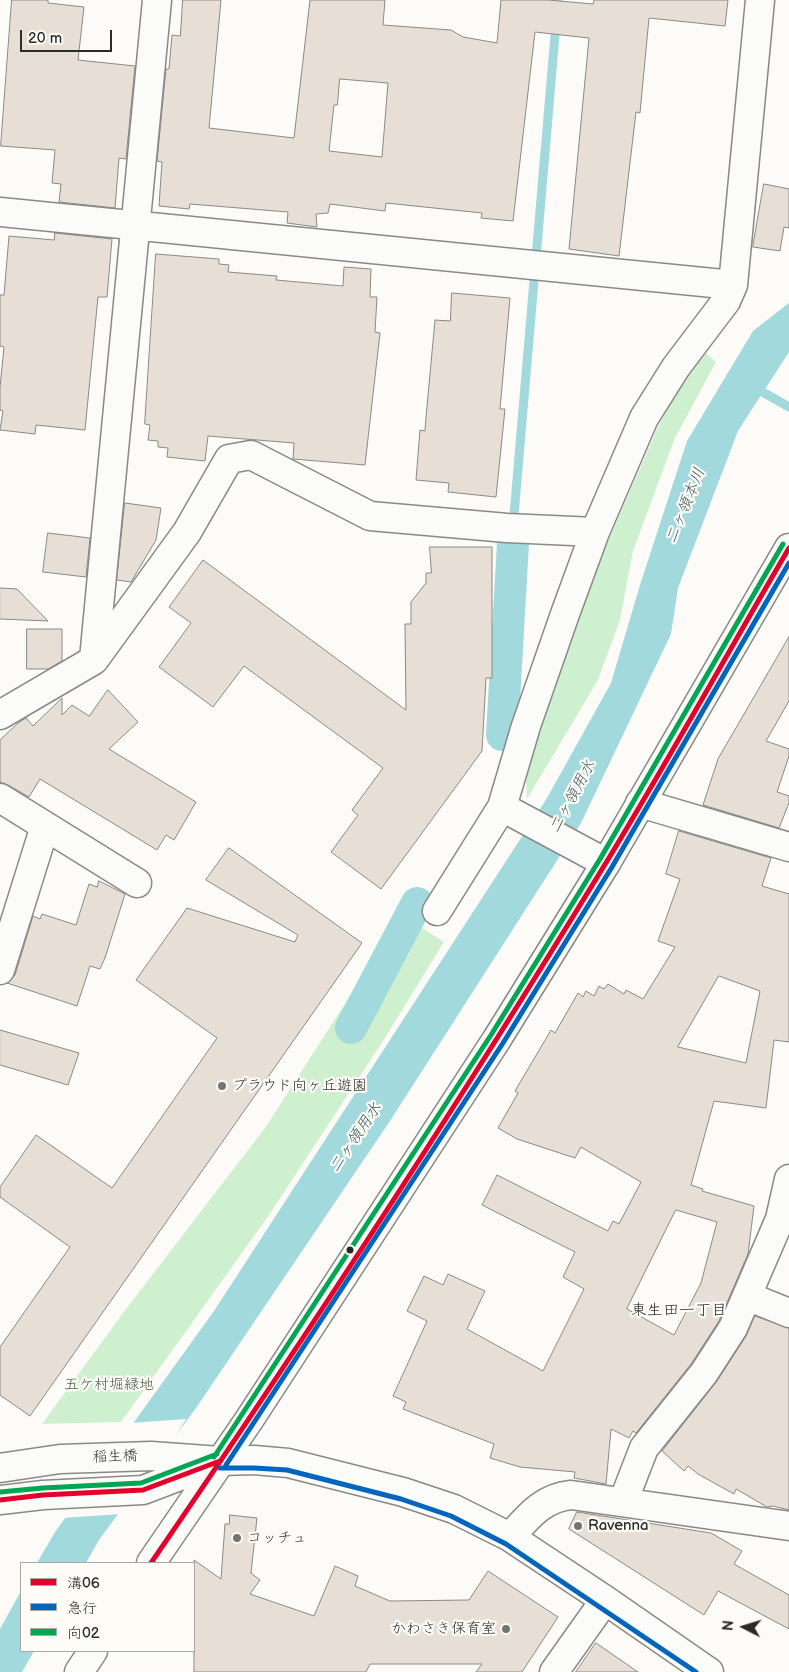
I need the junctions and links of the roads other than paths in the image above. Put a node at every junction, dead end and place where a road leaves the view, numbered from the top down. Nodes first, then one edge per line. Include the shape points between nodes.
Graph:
1 (157, 0) edge
2 (760, 0) edge
3 (0, 212) edge
4 (136, 225) junction
5 (733, 285) junction
6 (595, 532) junction
7 (789, 548) edge
8 (94, 660) junction
9 (0, 715) edge
10 (0, 798) edge
11 (640, 803) junction
12 (509, 811) junction
13 (45, 826) junction
14 (789, 847) edge
15 (606, 863) junction
16 (137, 883) dead end
17 (437, 910) dead end
18 (0, 970) edge
19 (789, 1180) edge
20 (785, 1220) edge
21 (747, 1296) junction
22 (789, 1313) edge
23 (220, 1461) junction
24 (0, 1468) edge
25 (0, 1500) edge
26 (623, 1502) junction
27 (789, 1526) edge
28 (510, 1537) junction
29 (151, 1562) edge
30 (605, 1600) junction
31 (92, 1652) edge
32 (79, 1672) edge
33 (554, 1672) edge
34 (709, 1672) edge

1 - 4 street
2 - 5 street
3 - 4 street
4 - 5 street
4 - 8 street
5 - 6 street via 726,301 676,366 644,418
6 - 8 street via 370,516 251,455 229,459 187,532
6 - 12 street via 526,726
7 - 11 street
8 - 9 street
10 - 13 street
11 - 14 street
11 - 15 street
12 - 15 street
12 - 17 street
13 - 16 street
13 - 18 street
15 - 23 street via 497,1039
19 - 20 street
20 - 21 street
21 - 22 street
21 - 26 street via 733,1328 704,1373 644,1448
23 - 24 street, 稲生橋 via 169,1457 60,1459
23 - 25 street via 142,1490
23 - 28 street via 288,1463 403,1492 454,1509
23 - 29 street
26 - 27 street
26 - 28 street via 556,1496 541,1504
28 - 30 street
30 - 33 street
30 - 34 street
31 - 32 street

